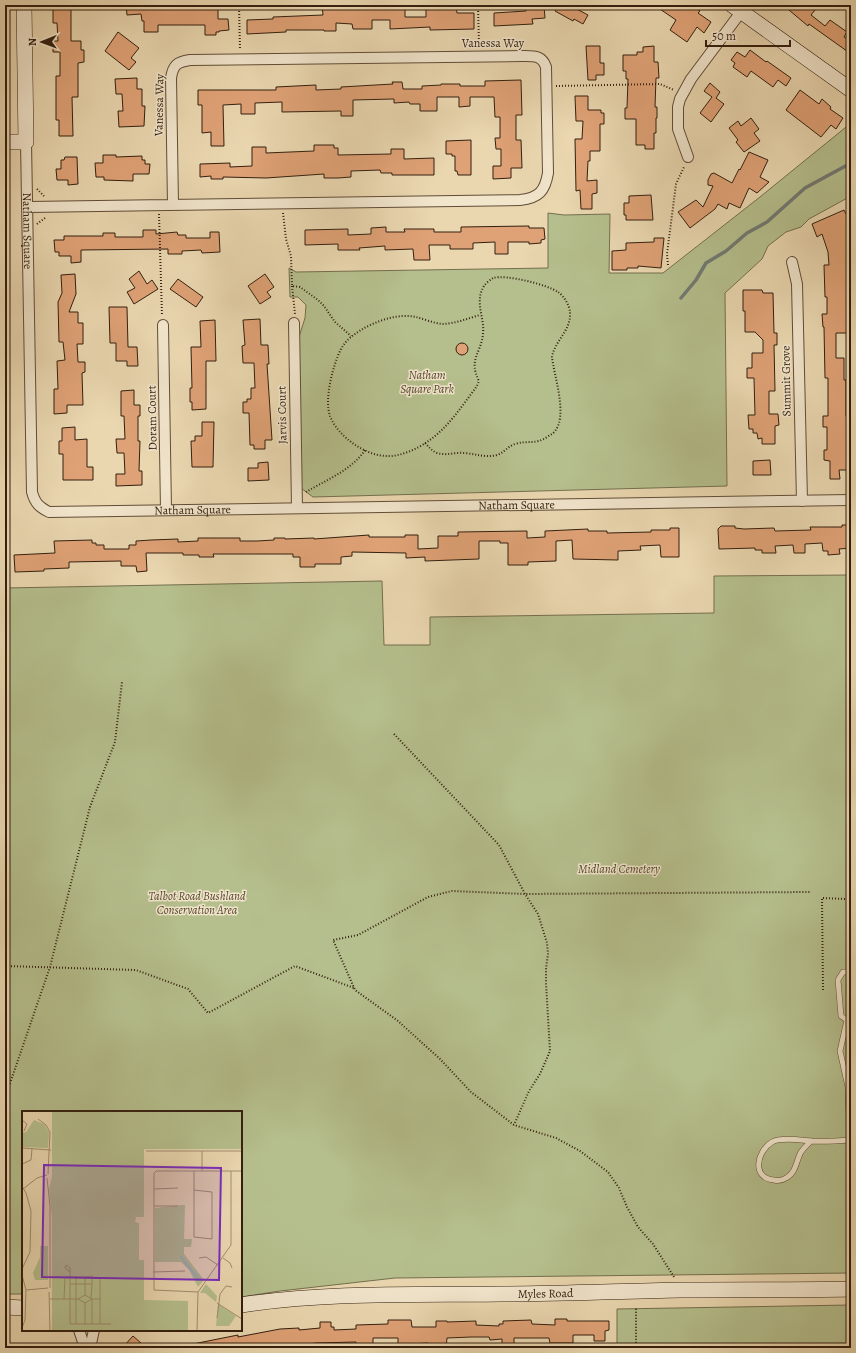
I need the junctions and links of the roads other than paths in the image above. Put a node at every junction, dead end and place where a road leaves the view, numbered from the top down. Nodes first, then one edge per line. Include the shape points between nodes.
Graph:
1 (24, 5) edge
2 (736, 9) edge
3 (851, 90) edge
4 (5, 142) edge
5 (26, 142) junction
6 (688, 157) road end
7 (172, 205) junction
8 (28, 207) junction
9 (792, 262) dead end
10 (294, 323) road end
11 (163, 325) road end
12 (851, 500) edge
13 (802, 501) junction
14 (297, 508) junction
15 (166, 510) junction
16 (851, 972) edge
17 (849, 1020) edge
18 (849, 1087) edge
19 (850, 1140) edge
20 (811, 1141) junction
21 (851, 1173) edge
22 (851, 1289) edge
23 (242, 1305) edge
24 (5, 1307) edge
25 (22, 1308) edge
26 (79, 1331) edge
27 (94, 1331) edge
28 (86, 1348) edge
29 (90, 1348) edge

1 - 5 street, Natham Square
2 - 3 street
2 - 6 street via 682,93 678,107 678,128
4 - 5 street
5 - 8 street, Natham Square
7 - 7 street, Vanessa Way via 170,78 176,65 182,62 479,56 522,56 544,61 548,173 542,192 532,199
7 - 8 street, Vanessa Way
8 - 15 street, Natham Square via 34,499 37,505 49,512
9 - 13 street, Summit Grove via 797,284
10 - 14 street, Jarvis Court
11 - 15 street, Doram Court
12 - 13 street, Natham Square
13 - 14 street, Natham Square
14 - 15 street, Natham Square
16 - 17 lane via 843,972 838,980 841,1016
17 - 18 lane via 840,1051
18 - 19 lane
19 - 20 lane
19 - 21 lane
20 - 20 lane via 794,1139 772,1142 759,1161 759,1170 763,1177 770,1180 785,1180 796,1167 802,1150
22 - 23 street, Myles Road via 316,1297
24 - 25 street
26 - 28 street
27 - 29 street

